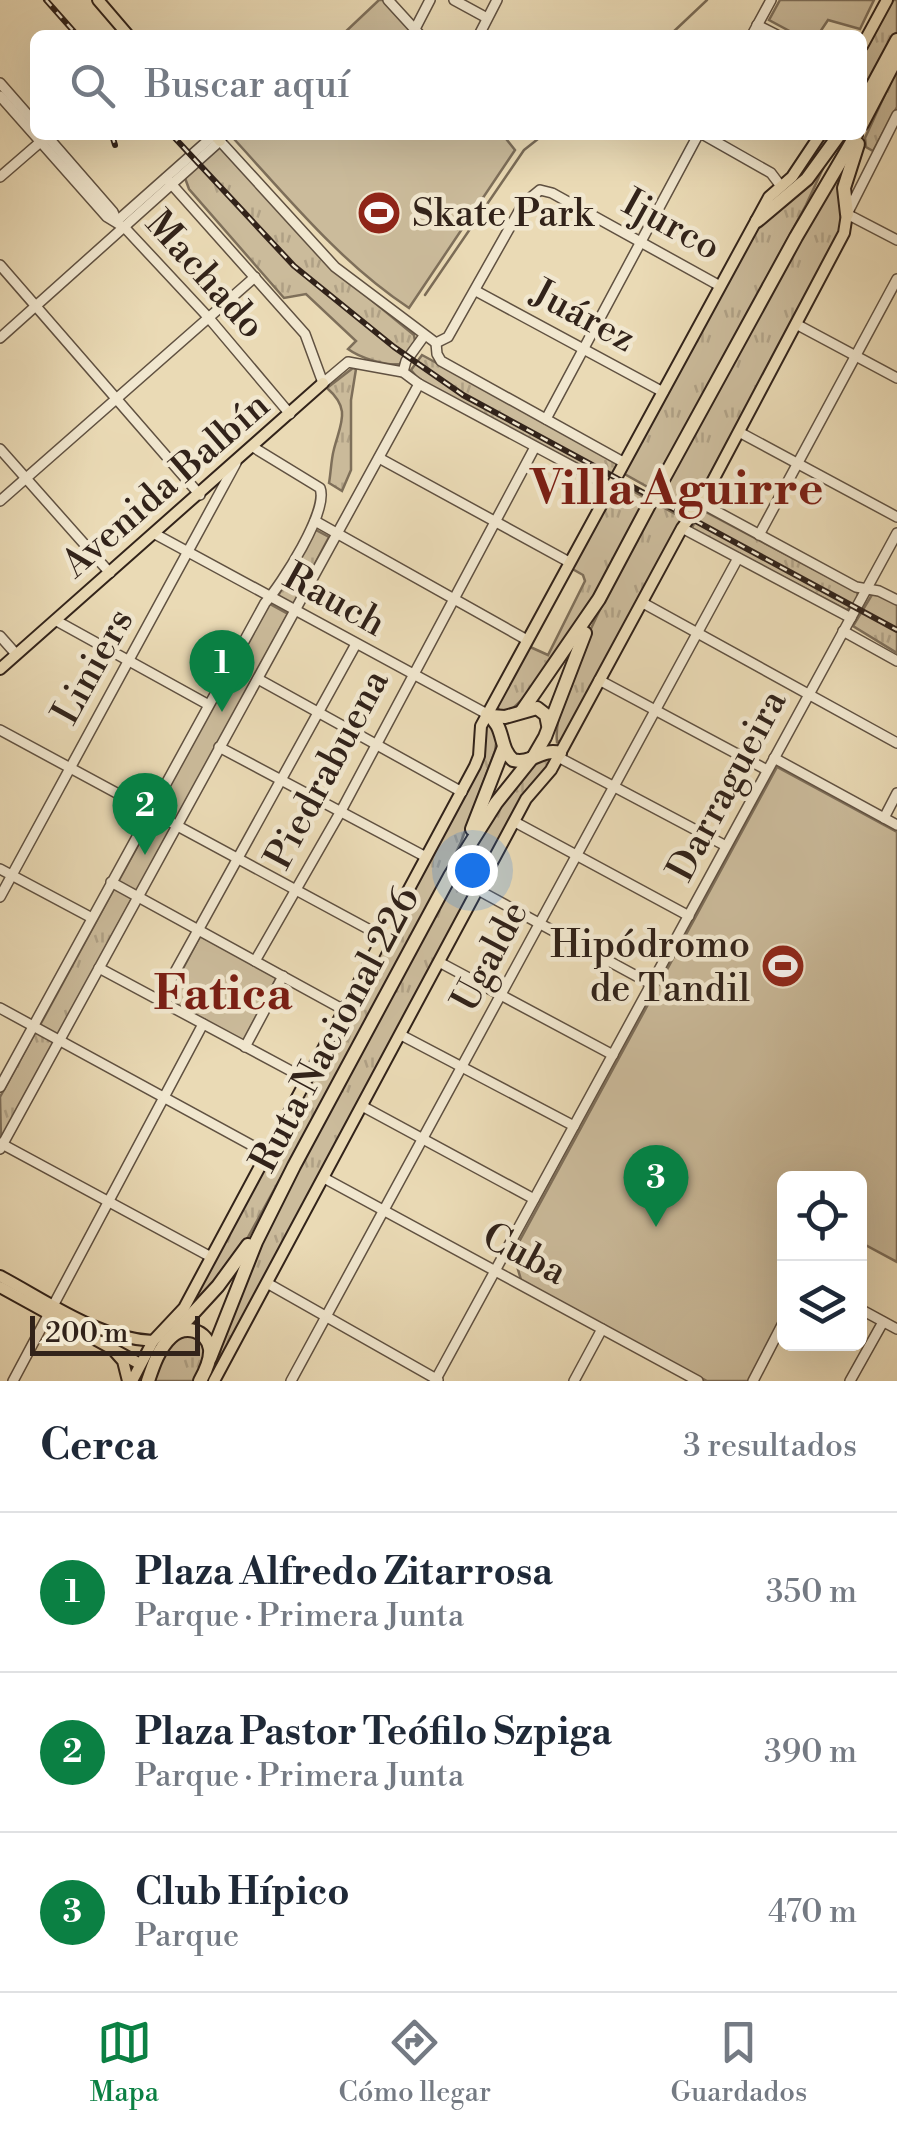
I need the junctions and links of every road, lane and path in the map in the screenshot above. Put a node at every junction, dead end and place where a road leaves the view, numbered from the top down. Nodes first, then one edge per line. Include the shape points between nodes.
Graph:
1 (98, 0) edge
2 (388, 0) edge
3 (430, 0) edge
4 (454, 0) edge
5 (496, 0) edge
6 (771, 0) edge
7 (887, 0) edge
8 (487, 18) junction
9 (124, 30) edge
10 (416, 30) edge
11 (419, 30) edge
12 (481, 30) edge
13 (755, 30) edge
14 (867, 37) edge
15 (897, 40) edge
16 (897, 57) edge
17 (0, 83) edge
18 (0, 96) edge
19 (867, 100) edge
20 (867, 101) edge
21 (897, 115) edge
22 (30, 117) edge
23 (30, 125) edge
24 (42, 140) edge
25 (46, 140) edge
26 (214, 140) edge
27 (220, 140) edge
28 (698, 140) edge
29 (710, 140) edge
30 (817, 140) edge
31 (838, 140) edge
32 (840, 140) edge
33 (856, 140) edge
34 (858, 140) edge
35 (0, 177) edge
36 (173, 181) junction
37 (780, 185) junction
38 (847, 214) junction
39 (757, 221) junction
40 (121, 224) junction
41 (796, 236) junction
42 (897, 240) edge
43 (642, 242) junction
44 (0, 265) edge
45 (255, 277) junction
46 (897, 279) edge
47 (720, 286) junction
48 (476, 291) junction
49 (36, 306) junction
50 (208, 318) junction
51 (796, 324) junction
52 (424, 336) junction
53 (0, 338) edge
54 (436, 343) junction
55 (582, 348) junction
56 (856, 356) junction
57 (404, 369) junction
58 (897, 378) edge
59 (323, 383) junction
60 (419, 384) junction
61 (663, 392) junction
62 (117, 398) junction
63 (290, 414) junction
64 (546, 419) junction
65 (739, 432) junction
66 (253, 447) junction
67 (534, 447) junction
68 (0, 449) edge
69 (379, 458) junction
70 (623, 462) junction
71 (236, 463) junction
72 (797, 466) junction
73 (26, 478) junction
74 (609, 486) junction
75 (200, 495) junction
76 (0, 501) edge
77 (701, 503) junction
78 (897, 517) edge
79 (314, 520) junction
80 (494, 522) junction
81 (682, 528) junction
82 (897, 533) edge
83 (155, 534) junction
84 (337, 534) junction
85 (759, 535) junction
86 (188, 552) junction
87 (738, 558) junction
88 (569, 562) junction
89 (110, 574) junction
90 (866, 590) junction
91 (270, 597) junction
92 (453, 598) junction
93 (599, 599) junction
94 (897, 600) edge
95 (642, 603) junction
96 (294, 610) junction
97 (851, 618) junction
98 (54, 620) junction
99 (843, 631) junction
100 (696, 632) junction
101 (0, 636) edge
102 (527, 640) junction
103 (356, 644) junction
104 (16, 654) junction
105 (128, 661) junction
106 (897, 661) edge
107 (0, 669) edge
108 (410, 674) junction
109 (258, 678) junction
110 (600, 680) junction
111 (809, 694) junction
112 (207, 704) junction
113 (657, 711) junction
114 (320, 712) junction
115 (521, 712) junction
116 (488, 714) junction
117 (548, 728) junction
118 (0, 730) edge
119 (897, 743) edge
120 (376, 744) junction
121 (504, 745) junction
122 (220, 748) junction
123 (559, 755) junction
124 (533, 757) junction
125 (774, 758) junction
126 (70, 768) junction
127 (768, 770) junction
128 (283, 780) junction
129 (615, 786) junction
130 (462, 792) junction
131 (897, 793) edge
132 (151, 811) junction
133 (341, 811) junction
134 (884, 818) junction
135 (515, 822) junction
136 (897, 825) edge
137 (177, 826) junction
138 (726, 846) junction
139 (576, 856) junction
140 (426, 857) junction
141 (238, 858) junction
142 (0, 869) edge
143 (12, 875) junction
144 (450, 876) junction
145 (111, 882) junction
146 (296, 890) junction
147 (478, 890) junction
148 (0, 897) edge
149 (138, 897) junction
150 (689, 916) junction
151 (92, 918) junction
152 (541, 924) junction
153 (198, 930) junction
154 (383, 938) junction
155 (254, 961) junction
156 (440, 962) junction
157 (99, 968) junction
158 (283, 976) junction
159 (652, 984) junction
160 (502, 996) junction
161 (159, 1001) junction
162 (0, 1008) edge
163 (344, 1010) junction
164 (204, 1024) junction
165 (33, 1026) junction
166 (401, 1035) junction
167 (59, 1041) junction
168 (244, 1046) junction
169 (612, 1055) junction
170 (464, 1066) junction
171 (306, 1079) junction
172 (0, 1087) edge
173 (166, 1098) junction
174 (362, 1106) junction
175 (574, 1126) junction
176 (424, 1140) junction
177 (1, 1146) edge
178 (266, 1153) junction
179 (324, 1178) junction
180 (534, 1199) junction
181 (111, 1202) junction
182 (271, 1210) junction
183 (383, 1211) junction
184 (211, 1257) junction
185 (496, 1272) junction
186 (0, 1276) edge
187 (266, 1283) junction
188 (0, 1287) edge
189 (52, 1310) junction
190 (867, 1314) edge
191 (326, 1317) junction
192 (883, 1322) junction
193 (602, 1329) junction
194 (897, 1329) edge
195 (777, 1334) edge
196 (172, 1336) junction
197 (153, 1341) junction
198 (102, 1342) junction
199 (209, 1359) junction
200 (140, 1364) junction
201 (148, 1380) edge
202 (437, 1380) edge
203 (14, 1381) edge
204 (130, 1381) edge
205 (200, 1381) edge
206 (215, 1381) edge
207 (291, 1381) edge
208 (574, 1381) edge
209 (698, 1381) edge
210 (752, 1381) edge
211 (850, 1381) edge

1 - 9 main road
2 - 10 street
3 - 11 street
4 - 8 street
5 - 8 street
6 - 13 street
7 - 14 main road
8 - 12 street
15 - 19 highway
16 - 20 highway
17 - 22 street
18 - 23 street, Machado
21 - 38 street
24 - 35 street
25 - 40 street, Machado via 108,217
26 - 36 street
27 - 52 street via 335,267
28 - 43 street
29 - 37 street
30 - 37 main road
31 - 39 highway via 804,183
32 - 41 highway, Ruta Nacional 226
33 - 41 highway, Ruta Nacional 226
34 - 38 highway via 844,188
36 - 40 street
36 - 45 street
37 - 39 main road
38 - 42 street
38 - 51 main road via 844,233
39 - 47 main road
40 - 49 street
40 - 50 street, Machado
41 - 93 highway, Ruta Nacional 226, bridge
43 - 47 street, Ijurco
43 - 48 street, Ijurco via 540,190 526,199
43 - 55 street
44 - 49 street
45 - 50 street
45 - 59 street via 305,334
46 - 56 street
47 - 61 main road
48 - 54 street via 448,337
48 - 55 street, Juárez
49 - 53 street
49 - 62 street
50 - 62 street
50 - 63 street, Machado
51 - 56 street
51 - 65 main road
52 - 54 street
52 - 57 street
54 - 64 street via 441,361
55 - 61 street, Juárez
55 - 64 street
56 - 58 street
56 - 72 street
57 - 59 street via 348,362
57 - 60 street
59 - 63 main road, Avenida Balbín
60 - 67 street
60 - 69 street
61 - 70 main road
62 - 73 street
62 - 75 street
63 - 66 main road, Avenida Balbín
64 - 70 street
65 - 72 street
65 - 77 main road
66 - 71 main road, Avenida Balbín
66 - 79 street via 316,484 322,493
67 - 74 street
67 - 80 street, Piedrabuena
68 - 73 street
69 - 80 street
69 - 84 street
70 - 74 main road
71 - 75 main road, Avenida Balbín
71 - 86 street, Liniers
72 - 78 street
72 - 85 street
73 - 76 street
73 - 89 street
74 - 88 main road
75 - 83 main road, Avenida Balbín
77 - 81 main road
77 - 85 street
79 - 84 street
79 - 91 street
80 - 88 street
80 - 92 street, Piedrabuena
81 - 87 street
81 - 95 main road
82 - 90 street, Darragueira
83 - 86 street, Rauch
83 - 89 main road, Avenida Balbín
84 - 92 street
84 - 96 street
85 - 90 street
86 - 91 street, Rauch
86 - 105 street, Liniers
87 - 97 street
87 - 100 street, Ugalde
88 - 102 main road
89 - 98 main road, Avenida Balbín
90 - 94 street
90 - 97 street, Darragueira
91 - 96 street, Rauch
91 - 112 street
92 - 102 street
92 - 108 street, Piedrabuena
93 - 115 highway, Ruta Nacional 226
93 - 117 highway, Ruta Nacional 226
95 - 100 street
95 - 110 main road
96 - 103 street, Rauch
96 - 109 street
97 - 99 street, Darragueira
98 - 104 main road, Avenida Balbín
98 - 105 street
99 - 106 street
99 - 111 street, Darragueira
100 - 111 street
100 - 113 street, Ugalde
101 - 104 street
102 - 116 main road
103 - 108 street, Rauch
103 - 114 street
104 - 107 main road, Avenida Balbín
105 - 112 street
105 - 126 street, Liniers
108 - 116 street, Rauch
108 - 120 street, Piedrabuena
109 - 114 street
109 - 122 street
110 - 113 street
110 - 123 main road
111 - 119 street
111 - 125 street, Darragueira
112 - 132 street
113 - 127 street
113 - 129 street, Ugalde
114 - 120 street
114 - 128 street
115 - 116 highway
115 - 117 highway via 540,709
115 - 121 highway, Ruta Nacional 226
116 - 121 highway
116 - 130 main road via 480,756
117 - 123 highway
117 - 124 highway, Ruta Nacional 226
118 - 126 street
120 - 130 street
120 - 133 street, Piedrabuena
121 - 124 highway via 516,762
121 - 144 highway, Ruta Nacional 226
122 - 128 street
122 - 137 street
123 - 124 highway
123 - 129 street
123 - 135 main road
124 - 144 highway, Ruta Nacional 226
125 - 127 street, Darragueira
125 - 134 street
126 - 132 street
126 - 143 street, Liniers
127 - 138 street, Darragueira
128 - 133 street
128 - 141 street
129 - 138 street
129 - 139 street, Ugalde
130 - 140 main road
131 - 134 street
132 - 137 street
132 - 145 street
133 - 140 street
133 - 146 street, Piedrabuena
134 - 136 street
135 - 139 street
135 - 147 main road
137 - 141 street
137 - 149 street
138 - 150 street, Darragueira
139 - 150 street
139 - 152 street, Ugalde
140 - 154 main road
141 - 146 street
141 - 153 street
142 - 143 street
143 - 148 street, Liniers
143 - 151 street
144 - 182 highway, Ruta Nacional 226
145 - 149 street
145 - 151 street
146 - 154 street
146 - 155 street, Piedrabuena
147 - 152 street
147 - 156 main road
149 - 153 street
149 - 157 street
150 - 159 street, Darragueira
151 - 165 street
152 - 159 street
152 - 160 street, Ugalde
153 - 155 street
153 - 161 street
154 - 163 main road
155 - 158 street
156 - 160 street
156 - 166 main road
157 - 161 street
157 - 167 street
158 - 163 street
158 - 168 street
159 - 169 street, Darragueira
160 - 169 street
160 - 170 street, Ugalde
161 - 164 street
162 - 165 street
163 - 171 main road
164 - 168 street
164 - 173 street
165 - 167 street
165 - 172 street
166 - 170 street
166 - 174 main road
167 - 173 street
167 - 177 street
168 - 171 street
169 - 175 street, Darragueira
170 - 175 street
170 - 176 street, Ugalde
171 - 178 main road
173 - 178 street
173 - 181 street
174 - 176 street
174 - 179 main road
175 - 180 street, Darragueira
176 - 180 street
176 - 183 street, Ugalde
177 - 181 street
178 - 184 main road
179 - 183 street, Cuba
179 - 187 main road
180 - 185 street, Darragueira
181 - 184 street
181 - 189 street
182 - 196 highway, Ruta Nacional 226 via 226,1276
182 - 199 highway, Ruta Nacional 226
183 - 185 street, Cuba
183 - 191 street, Ugalde
184 - 197 main road via 180,1314
185 - 193 street, Cuba
185 - 202 street, Darragueira
186 - 189 main road
187 - 191 street
187 - 206 main road
188 - 189 main road
189 - 197 main road via 112,1335
189 - 198 main road
189 - 203 street
190 - 192 street
191 - 202 street
191 - 207 street, Ugalde
192 - 194 street
192 - 211 street
193 - 208 street
193 - 209 street, Cuba
195 - 210 street
196 - 197 highway
196 - 199 highway via 199,1333
196 - 201 highway, Ruta Nacional 226
197 - 200 main road
198 - 200 main road
198 - 204 main road via 121,1358
199 - 205 highway, Ruta Nacional 226
199 - 206 highway
200 - 201 highway
200 - 204 main road

